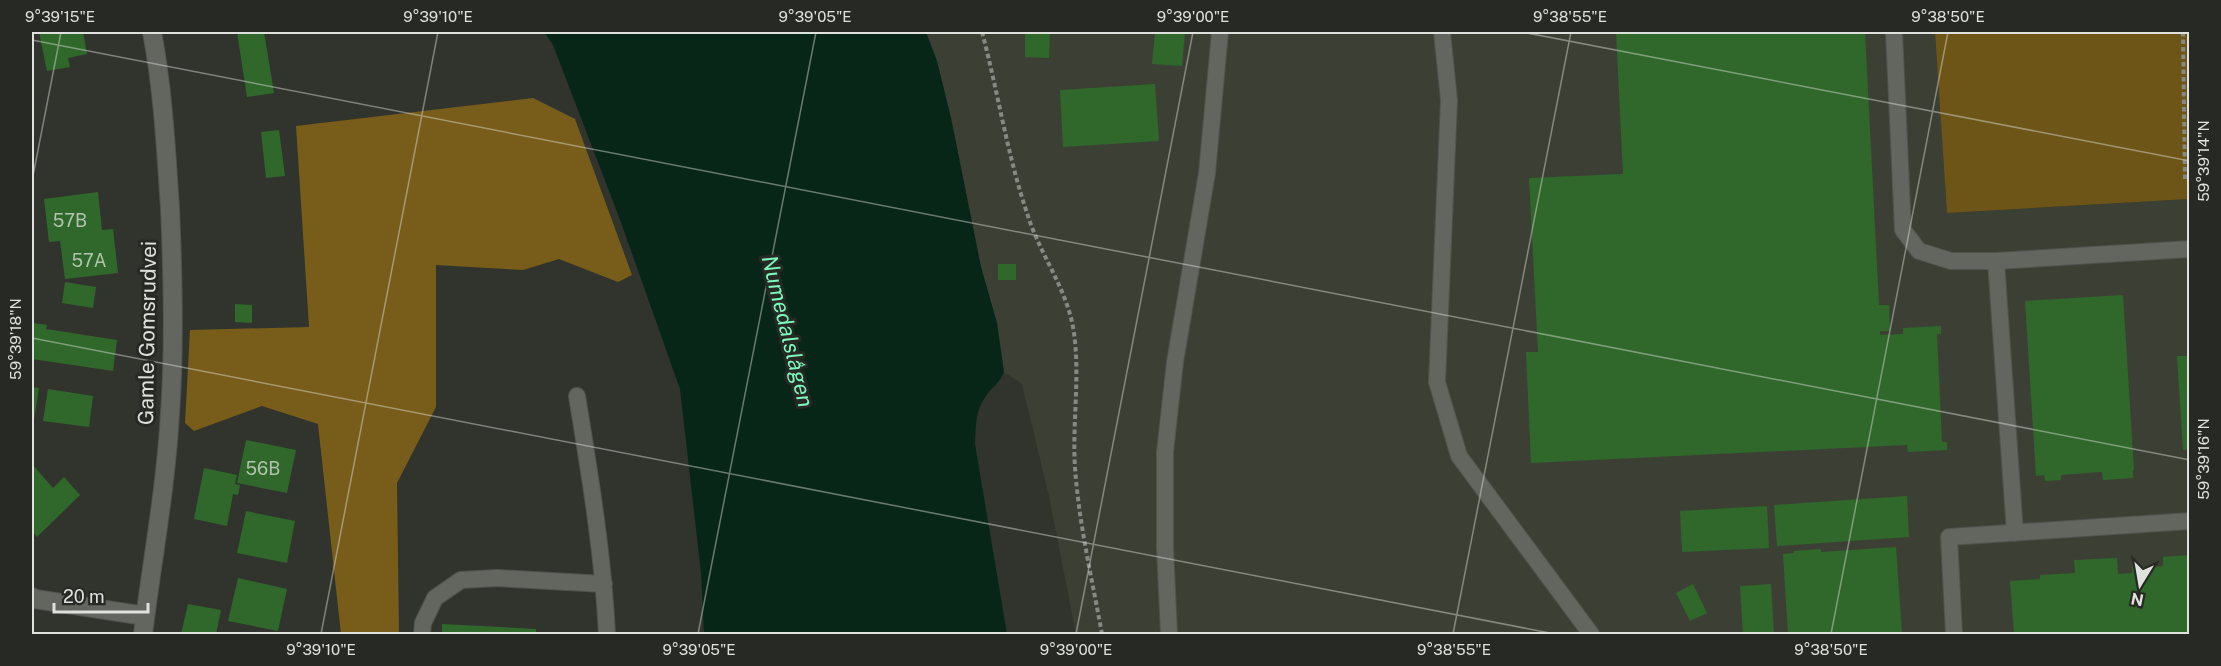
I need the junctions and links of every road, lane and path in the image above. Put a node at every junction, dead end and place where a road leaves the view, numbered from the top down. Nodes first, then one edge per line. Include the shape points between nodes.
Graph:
1 (152, 32) edge
2 (982, 32) edge
3 (1220, 32) edge
4 (1442, 32) edge
5 (1894, 32) edge
6 (2183, 32) edge
7 (2185, 181) dead end
8 (2190, 249) edge
9 (1996, 261) junction
10 (578, 396) dead end
11 (2190, 521) edge
12 (2015, 533) junction
13 (604, 584) junction
14 (32, 597) edge
15 (145, 616) junction
16 (142, 634) edge
17 (422, 634) edge
18 (607, 634) edge
19 (1102, 634) edge
20 (1169, 634) edge
21 (1591, 634) edge
22 (1954, 634) edge

1 - 15 street, Gamle Gomsrudvei via 165,125 172,331 164,480
2 - 19 path via 1026,213 1066,298 1073,328 1075,468
3 - 20 lane via 1207,173 1175,362 1165,452
4 - 21 lane via 1449,100 1437,382 1459,456
5 - 9 lane via 1903,230 1919,251 1951,261
6 - 7 path
8 - 9 lane
9 - 12 lane
10 - 13 lane
11 - 12 lane
12 - 22 lane via 1949,537
13 - 17 lane via 461,580 435,598
13 - 18 lane
14 - 15 street
15 - 16 street, Gamle Gomsrudvei

